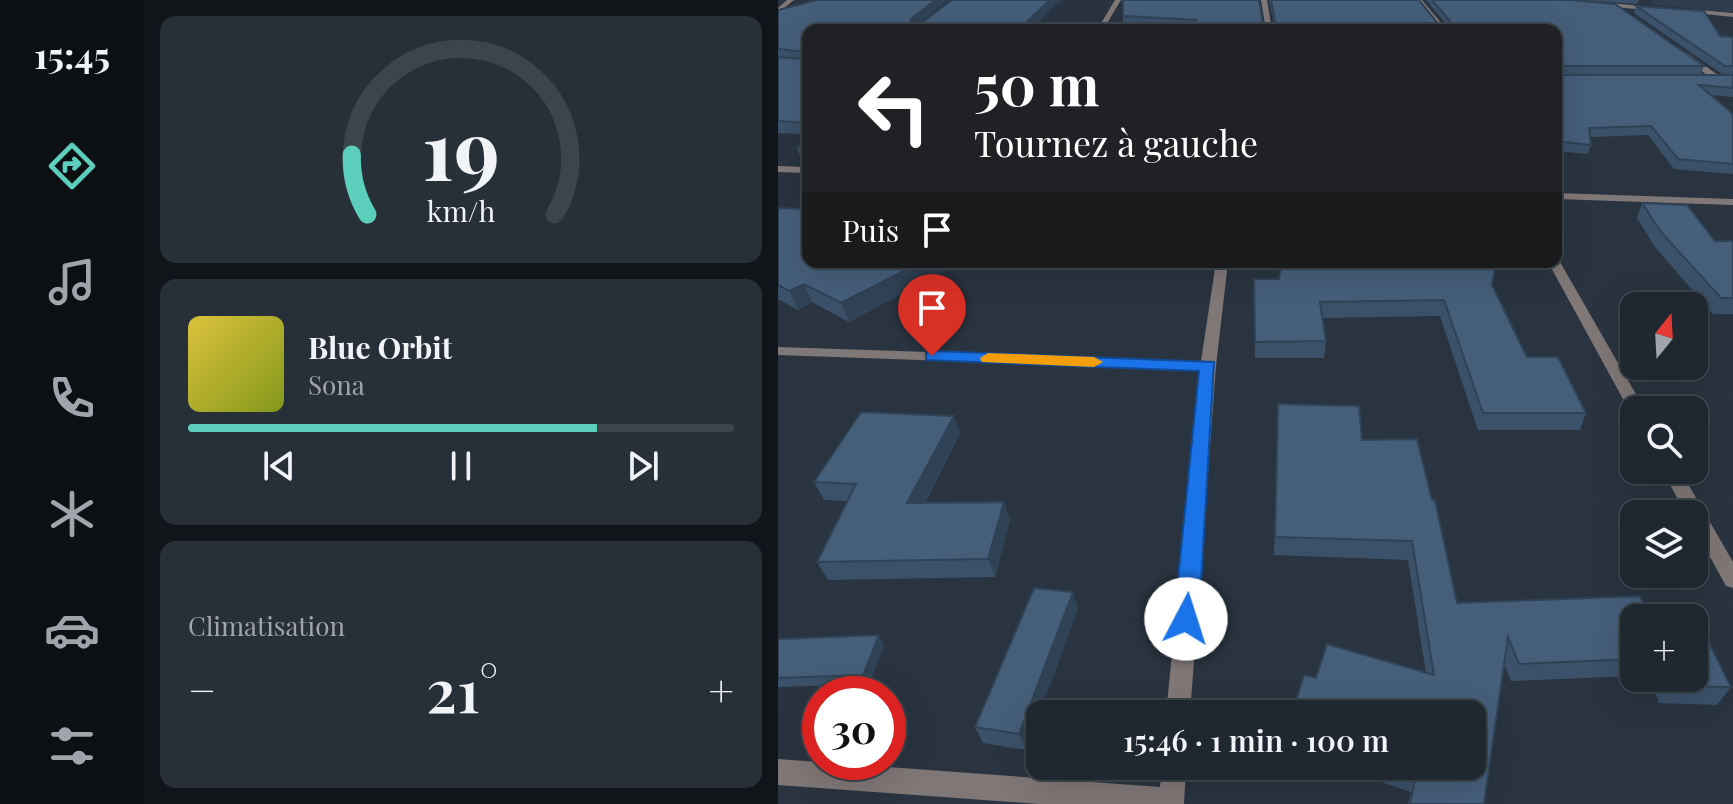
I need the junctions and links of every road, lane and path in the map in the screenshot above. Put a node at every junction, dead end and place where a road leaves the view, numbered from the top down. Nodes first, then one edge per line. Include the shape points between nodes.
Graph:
1 (791, 0) edge
2 (1118, 0) edge
3 (1264, 0) edge
4 (1419, 0) edge
5 (1606, 0) edge
6 (1584, 3) edge
7 (1640, 4) edge
8 (1615, 5) junction
9 (778, 11) edge
10 (1733, 15) edge
11 (1638, 21) edge
12 (1104, 24) edge
13 (1268, 24) edge
14 (1439, 24) edge
15 (1672, 46) edge
16 (1733, 79) edge
17 (1704, 80) edge
18 (1719, 80) junction
19 (1733, 90) edge
20 (778, 169) edge
21 (802, 170) edge
22 (1562, 196) edge
23 (1733, 202) edge
24 (1221, 268) edge
25 (1557, 268) edge
26 (778, 351) edge
27 (1208, 366) junction
28 (1629, 396) edge
29 (1679, 484) edge
30 (1733, 580) edge
31 (1179, 700) edge
32 (778, 772) edge
33 (1173, 780) edge
34 (1171, 802) edge

1 - 9 street
2 - 12 street
3 - 13 street
4 - 14 street
5 - 8 street
6 - 8 street
7 - 8 street
7 - 10 street
8 - 11 street
15 - 18 street
16 - 18 street
17 - 18 street
18 - 19 street
20 - 21 street
22 - 23 street
24 - 27 street
25 - 28 street
26 - 27 street
27 - 31 street
29 - 30 street
32 - 34 street
33 - 34 street

